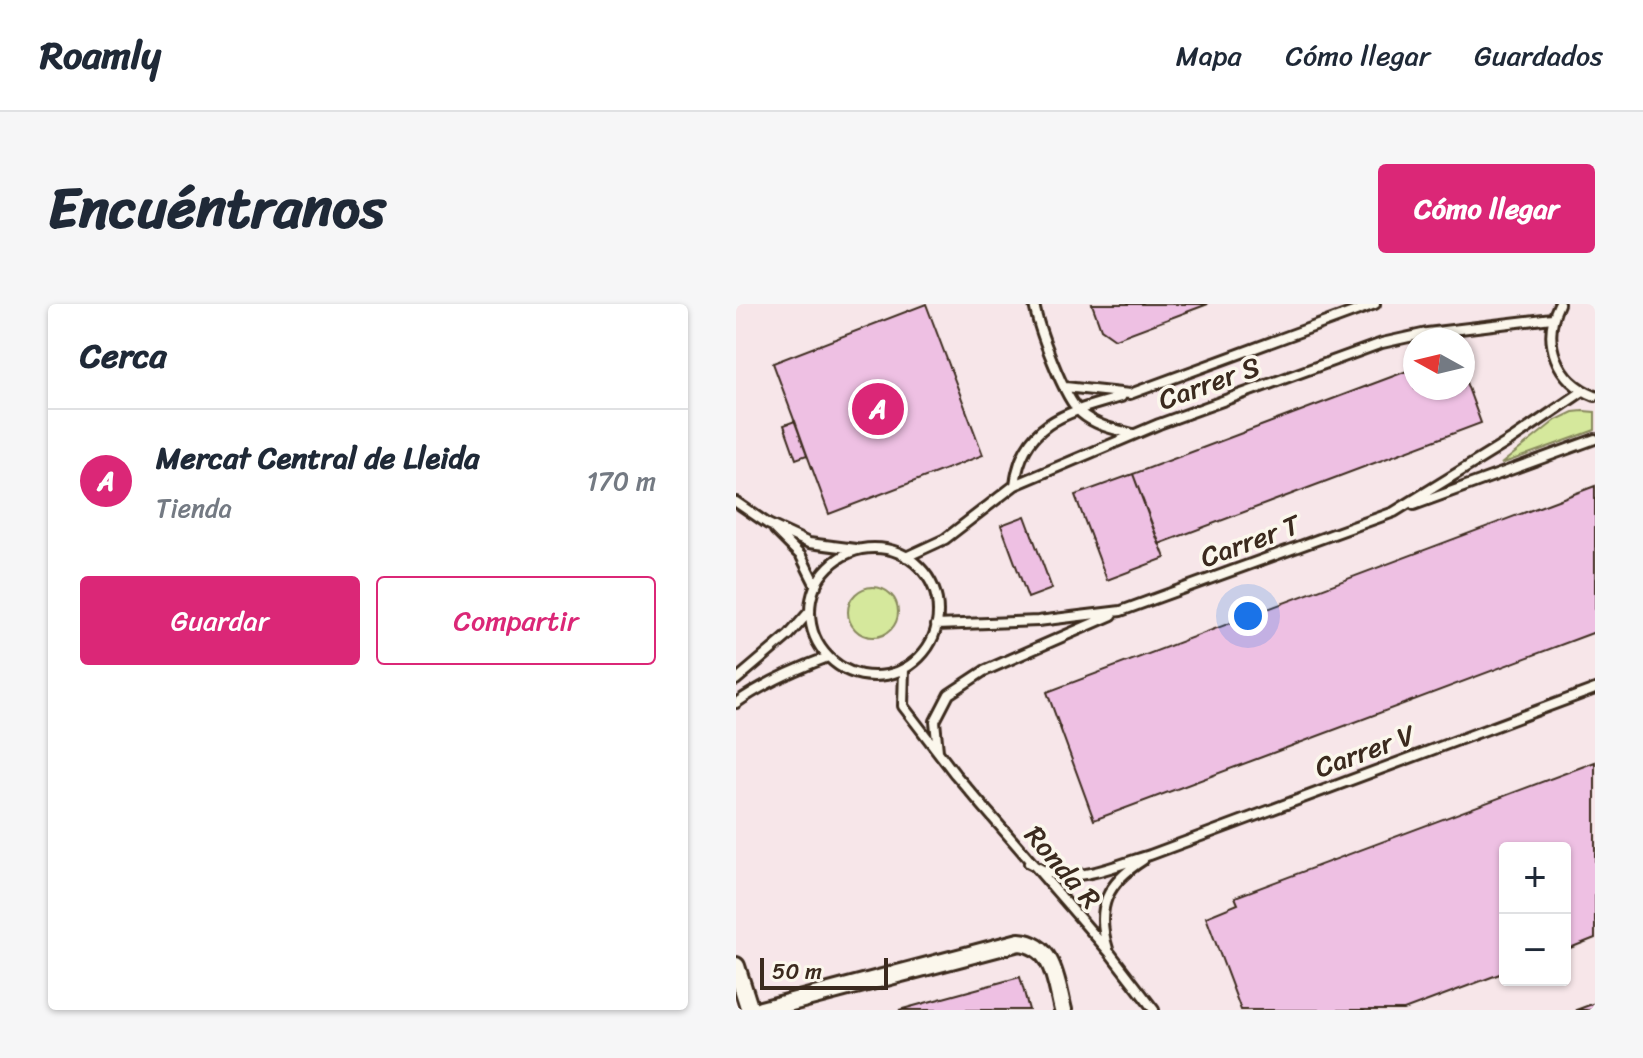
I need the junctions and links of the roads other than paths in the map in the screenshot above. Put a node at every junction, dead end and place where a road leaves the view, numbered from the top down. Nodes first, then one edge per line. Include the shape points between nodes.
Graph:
1 (1034, 304) edge
2 (1375, 304) edge
3 (1559, 304) edge
4 (1552, 318) junction
5 (1065, 387) junction
6 (1583, 391) junction
7 (1130, 394) junction
8 (1595, 396) edge
9 (1079, 412) junction
10 (1134, 434) junction
11 (1595, 439) edge
12 (1015, 485) junction
13 (736, 502) edge
14 (1394, 512) junction
15 (768, 524) junction
16 (860, 550) junction
17 (906, 557) junction
18 (816, 586) junction
19 (810, 611) junction
20 (1121, 611) junction
21 (936, 625) junction
22 (828, 657) junction
23 (904, 669) junction
24 (736, 680) edge
25 (1595, 689) edge
26 (736, 703) edge
27 (938, 752) junction
28 (1150, 855) junction
29 (1029, 863) junction
30 (1110, 953) junction
31 (736, 966) edge
32 (750, 1010) edge
33 (761, 1010) edge
34 (1063, 1010) edge
35 (1154, 1010) edge

1 - 5 lane
2 - 7 lane
3 - 4 lane
4 - 6 lane via 1555,360
4 - 10 lane, Carrer S via 1382,343
5 - 7 lane
5 - 9 lane
6 - 8 lane
6 - 14 lane, Carrer T
7 - 9 lane
9 - 10 lane via 1100,426
9 - 12 lane via 1042,426 1025,447
10 - 12 lane, Carrer S
11 - 14 lane, Carrer T
12 - 17 lane, Carrer S via 945,539
13 - 15 lane
14 - 20 lane, Carrer T
15 - 16 lane via 809,543
15 - 18 lane via 801,556
16 - 17 lane via 891,550
16 - 18 lane via 827,569
17 - 21 lane via 932,586 938,605
18 - 19 lane
19 - 22 lane via 812,628
19 - 24 lane
20 - 21 lane, Carrer T
20 - 27 lane, Carrer T via 984,671 949,694 935,721
21 - 23 lane via 925,650
22 - 23 lane via 864,675
22 - 26 lane
23 - 27 lane, Ronda R via 903,706
25 - 28 lane, Carrer V
27 - 29 lane, Ronda R
28 - 29 lane, Carrer V via 1063,875
28 - 30 lane, Carrer V via 1125,871 1105,897 1103,933
29 - 30 lane, Ronda R
30 - 35 lane, Ronda R
31 - 32 street
33 - 34 street via 1019,942 1031,943 1051,963

